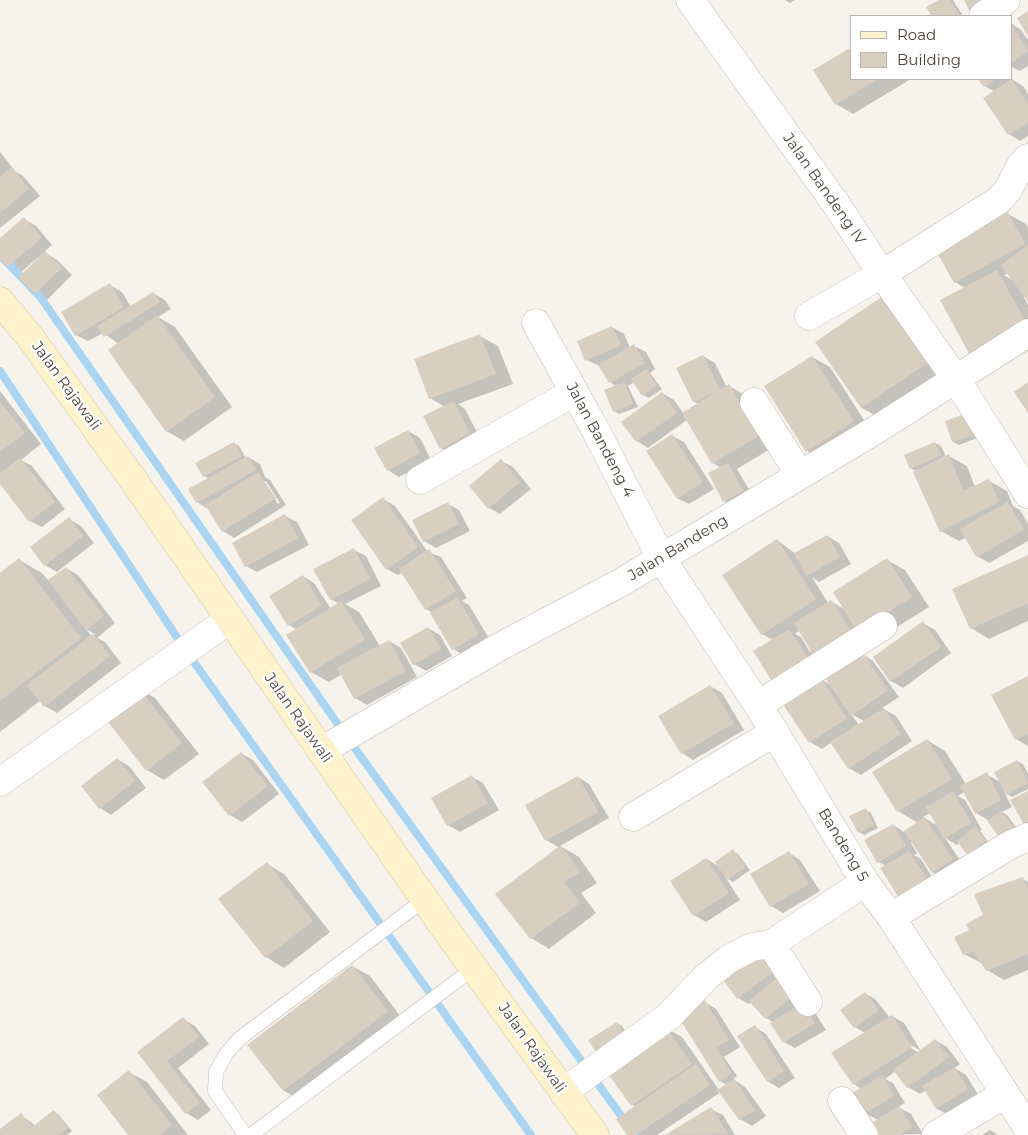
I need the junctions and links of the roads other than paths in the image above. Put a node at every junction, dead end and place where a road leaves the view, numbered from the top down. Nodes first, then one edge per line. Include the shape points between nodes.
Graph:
1 (690, 0) edge
2 (1006, 0) edge
3 (984, 15) edge
4 (1028, 158) edge
5 (882, 274) junction
6 (5, 316) edge
7 (809, 316) dead end
8 (536, 323) dead end
9 (1028, 333) edge
10 (956, 379) junction
11 (574, 392) junction
12 (754, 402) dead end
13 (800, 475) junction
14 (420, 480) dead end
15 (1028, 494) edge
16 (661, 558) junction
17 (230, 619) junction
18 (883, 626) dead end
19 (758, 705) junction
20 (774, 732) junction
21 (321, 751) junction
22 (0, 782) edge
23 (633, 817) dead end
24 (1028, 836) edge
25 (865, 882) junction
26 (424, 899) junction
27 (891, 916) junction
28 (771, 944) junction
29 (474, 968) junction
30 (808, 1002) dead end
31 (563, 1092) junction
32 (1005, 1094) junction
33 (842, 1101) dead end
34 (1028, 1129) edge
35 (245, 1135) edge
36 (251, 1135) edge
37 (595, 1135) edge
38 (864, 1135) edge
39 (936, 1135) edge

1 - 5 street, Jalan Bandeng IV
2 - 3 street
4 - 5 street via 999,200
5 - 7 street
5 - 10 street, Jalan Bandeng IV
6 - 17 main road, Jalan Rajawali via 134,481
8 - 11 street, Jalan Bandeng 4
9 - 10 street, Jalan Bandeng
10 - 13 street, Jalan Bandeng
10 - 15 street, Jalan Bandeng IV
11 - 14 street
11 - 16 street, Jalan Bandeng 4
12 - 13 street
13 - 16 street, Jalan Bandeng
16 - 19 street, Bandeng 5
16 - 21 street, Jalan Bandeng
17 - 21 main road, Jalan Rajawali
17 - 22 street
18 - 19 street
19 - 20 street, Bandeng 5
20 - 23 street
20 - 25 street, Bandeng 5
21 - 26 main road, Jalan Rajawali
24 - 27 street
25 - 27 street, Bandeng 5
25 - 28 street
26 - 29 main road, Jalan Rajawali
26 - 35 lane via 239,1038 226,1054 216,1072 215,1091
27 - 32 street, Bandeng 5
28 - 30 street
28 - 31 street via 752,947 729,958 669,1016
29 - 31 main road, Jalan Rajawali
29 - 36 lane
31 - 37 main road, Jalan Rajawali
32 - 34 street, Bandeng 5
32 - 39 street
33 - 38 street

